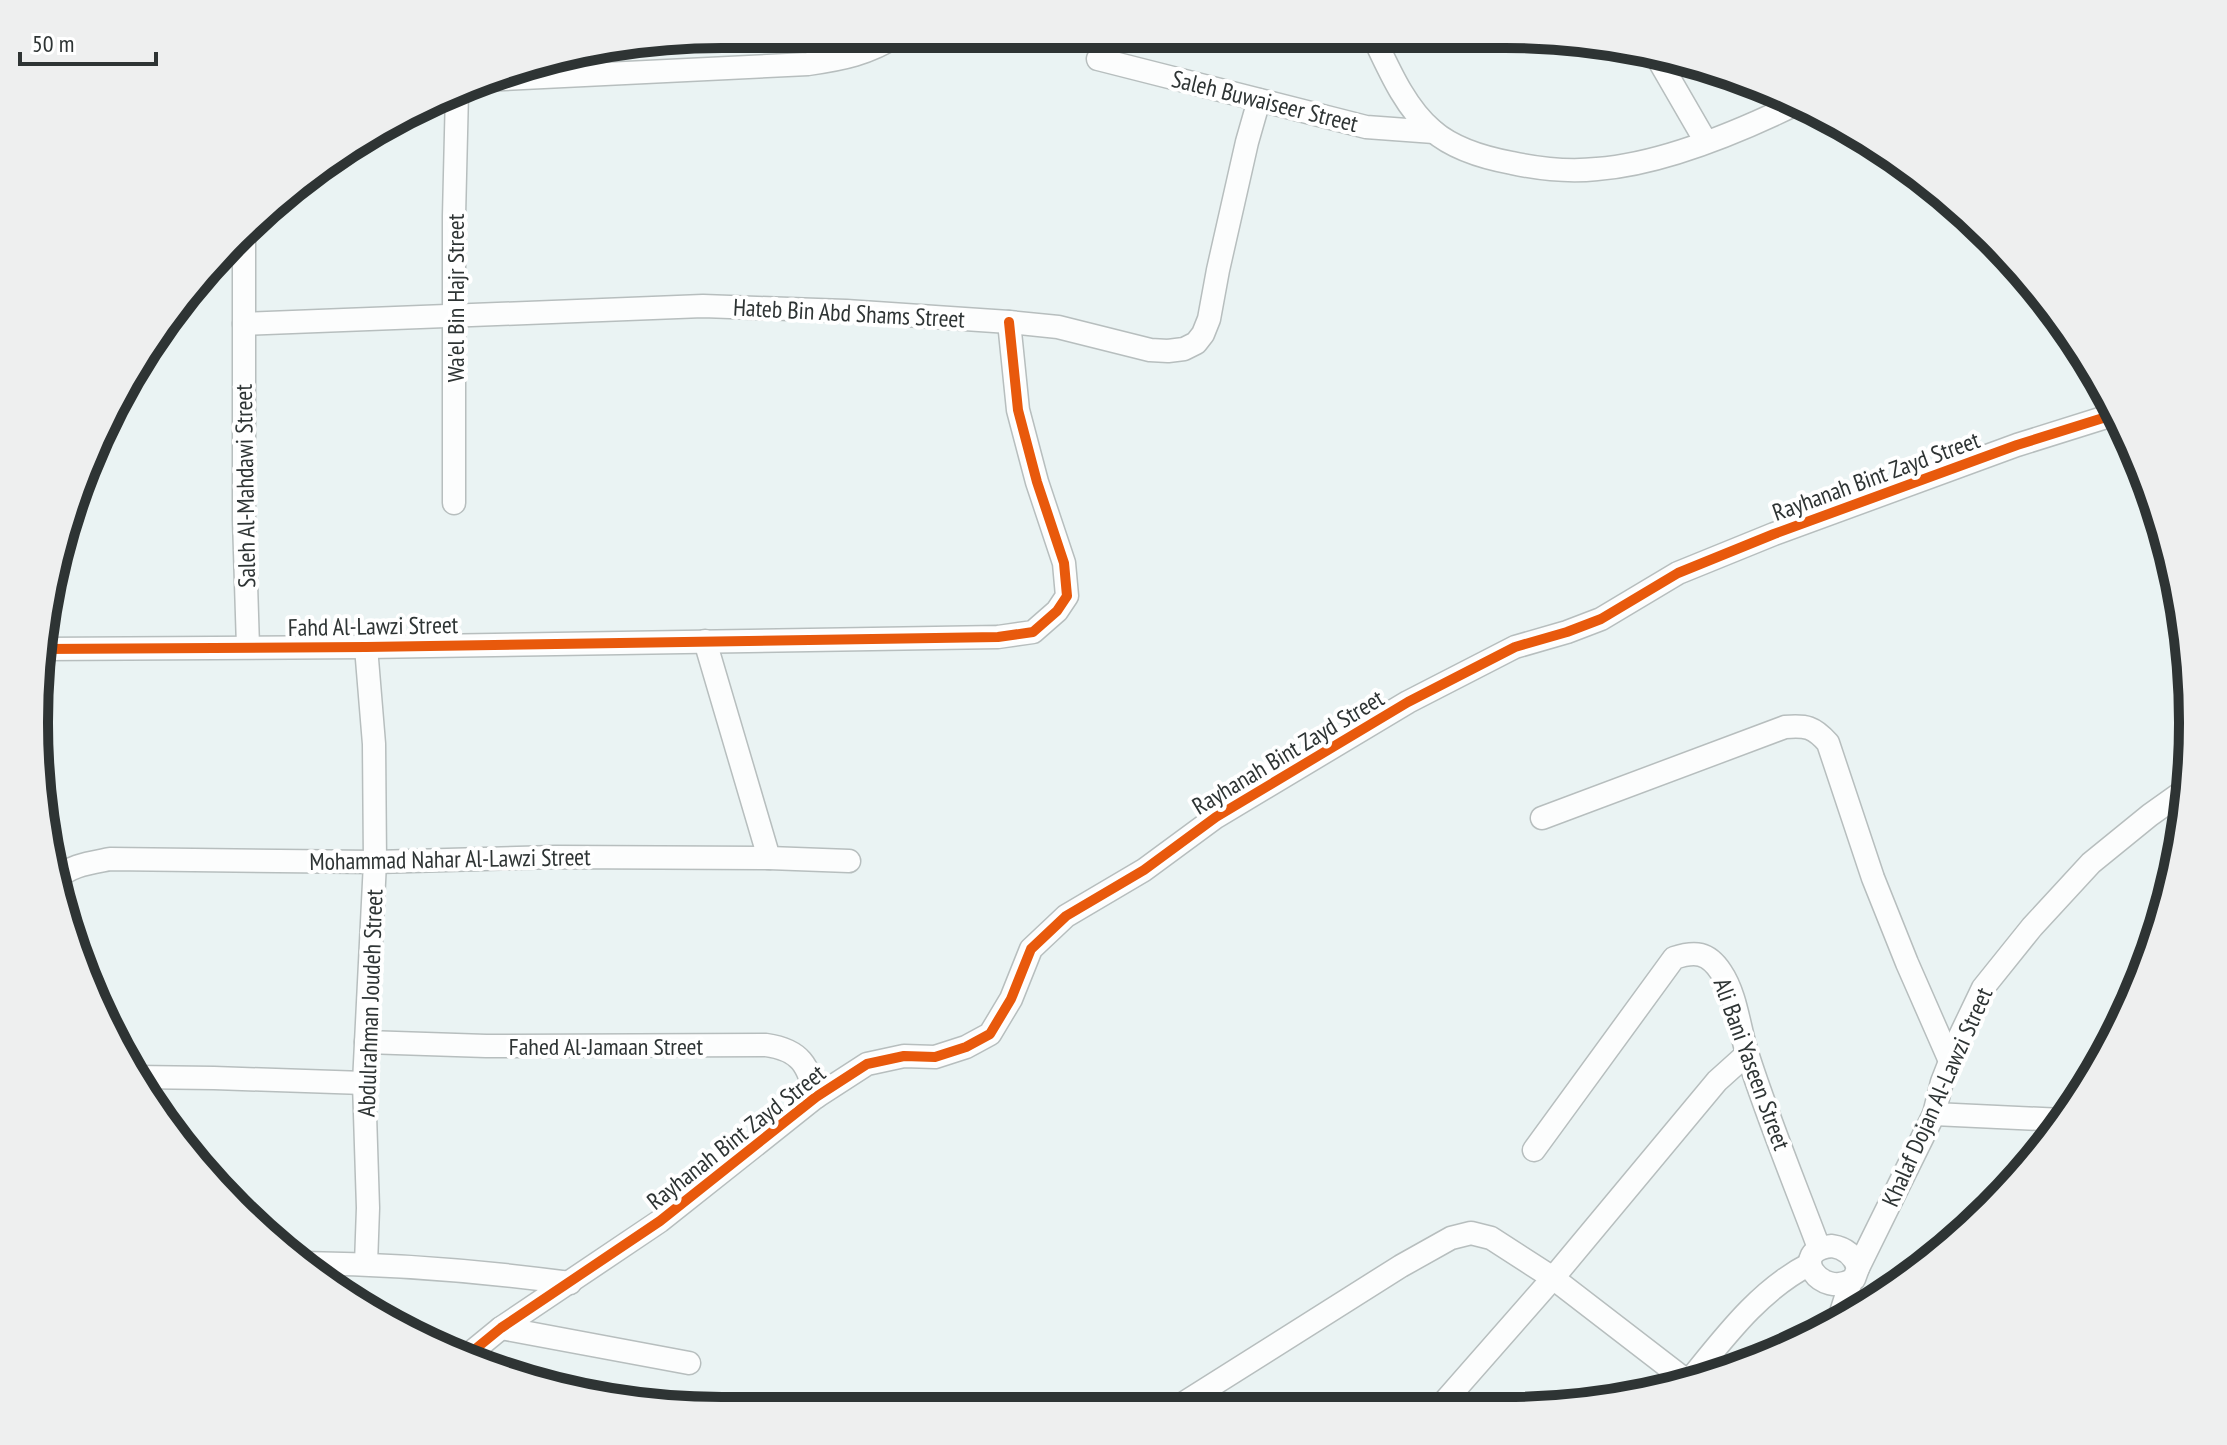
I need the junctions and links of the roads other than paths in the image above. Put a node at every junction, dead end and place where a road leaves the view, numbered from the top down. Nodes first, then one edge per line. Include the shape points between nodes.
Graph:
1 (876, 48) edge
2 (1379, 48) edge
3 (1098, 59) dead end
4 (625, 61) edge
5 (1663, 67) edge
6 (546, 72) edge
7 (1259, 100) junction
8 (457, 102) edge
9 (1784, 109) edge
10 (1434, 132) junction
11 (1706, 142) junction
12 (244, 248) edge
13 (455, 316) junction
14 (1009, 322) junction
15 (244, 324) junction
16 (2106, 417) edge
17 (454, 503) dead end
18 (705, 641) junction
19 (248, 647) junction
20 (366, 647) junction
21 (52, 649) edge
22 (2175, 798) edge
23 (1542, 818) dead end
24 (769, 858) junction
25 (849, 861) dead end
26 (375, 862) junction
27 (65, 873) edge
28 (366, 1042) junction
29 (1747, 1054) junction
30 (1950, 1061) junction
31 (149, 1077) edge
32 (364, 1083) junction
33 (816, 1097) junction
34 (1934, 1114) junction
35 (2049, 1119) edge
36 (1534, 1150) dead end
37 (1814, 1256) junction
38 (320, 1263) edge
39 (366, 1264) junction
40 (1854, 1274) junction
41 (1553, 1278) junction
42 (570, 1283) junction
43 (1843, 1306) edge
44 (501, 1328) junction
45 (474, 1350) edge
46 (689, 1363) dead end
47 (1701, 1367) edge
48 (1674, 1375) edge
49 (1193, 1397) edge
50 (1449, 1397) edge

1 - 4 street via 808,64
2 - 10 street via 1408,101
3 - 7 street, Saleh Buwaiseer Street
4 - 6 street
5 - 11 street
7 - 10 street, Saleh Buwaiseer Street via 1366,127
7 - 14 street, Hateb Bin Abd Shams Street via 1209,319 1196,343 1184,349 1150,350 1058,327
8 - 13 street, Wa'el Bin Hajr Street
9 - 11 street
10 - 11 street via 1490,159 1554,170 1641,163
12 - 15 street, Saleh Al-Mahdawi Street
13 - 14 street, Hateb Bin Abd Shams Street via 703,306
13 - 15 street, Hateb Bin Abd Shams Street
13 - 17 street, Wa'el Bin Hajr Street
14 - 18 street, Fahd Al-Lawzi Street via 1018,410 1064,563 1067,596 1057,611 1033,632 998,637
15 - 19 street, Saleh Al-Mahdawi Street
16 - 33 street, Rayhanah Bint Zayd Street via 2017,445 1692,567 1601,619 1515,647 1408,702 1216,817 1144,870 1066,916 1031,949 990,1034 935,1057 904,1056 867,1064
18 - 20 street, Fahd Al-Lawzi Street
18 - 24 street
19 - 20 street, Fahd Al-Lawzi Street
19 - 21 street, Fahd Al-Lawzi Street
20 - 26 street, Abdulrahman Joudeh Street
22 - 30 street, Khalaf Dojan Al-Lawzi Street via 2091,863 2032,927 1983,988
23 - 30 street via 1785,727 1803,725 1819,732 1828,743 1873,878
24 - 25 street, Mohammad Nahar Al-Lawzi Street
24 - 26 street, Mohammad Nahar Al-Lawzi Street
26 - 27 street, Mohammad Nahar Al-Lawzi Street via 110,859
26 - 28 street, Abdulrahman Joudeh Street
28 - 32 street, Abdulrahman Joudeh Street
28 - 33 street, Fahed Al-Jamaan Street via 766,1045 780,1047 805,1065
29 - 36 street, Ali Bani Yaseen Street via 1722,973 1699,953 1674,958
29 - 37 street, Ali Bani Yaseen Street
29 - 41 street via 1717,1081
30 - 34 street, Khalaf Dojan Al-Lawzi Street
31 - 32 street
32 - 39 street, Abdulrahman Joudeh Street
33 - 42 street, Rayhanah Bint Zayd Street via 660,1221
34 - 35 street
34 - 40 street, Khalaf Dojan Al-Lawzi Street
37 - 40 street via 1832,1246 1842,1249 1850,1254
37 - 40 street via 1816,1276 1828,1283 1842,1285
37 - 47 street via 1767,1292
38 - 39 street
39 - 42 street
40 - 43 street, Khalaf Dojan Al-Lawzi Street
41 - 48 street
41 - 49 street via 1483,1234 1462,1235 1401,1266
41 - 50 street
42 - 44 street, Rayhanah Bint Zayd Street
44 - 45 street, Rayhanah Bint Zayd Street
44 - 46 street

